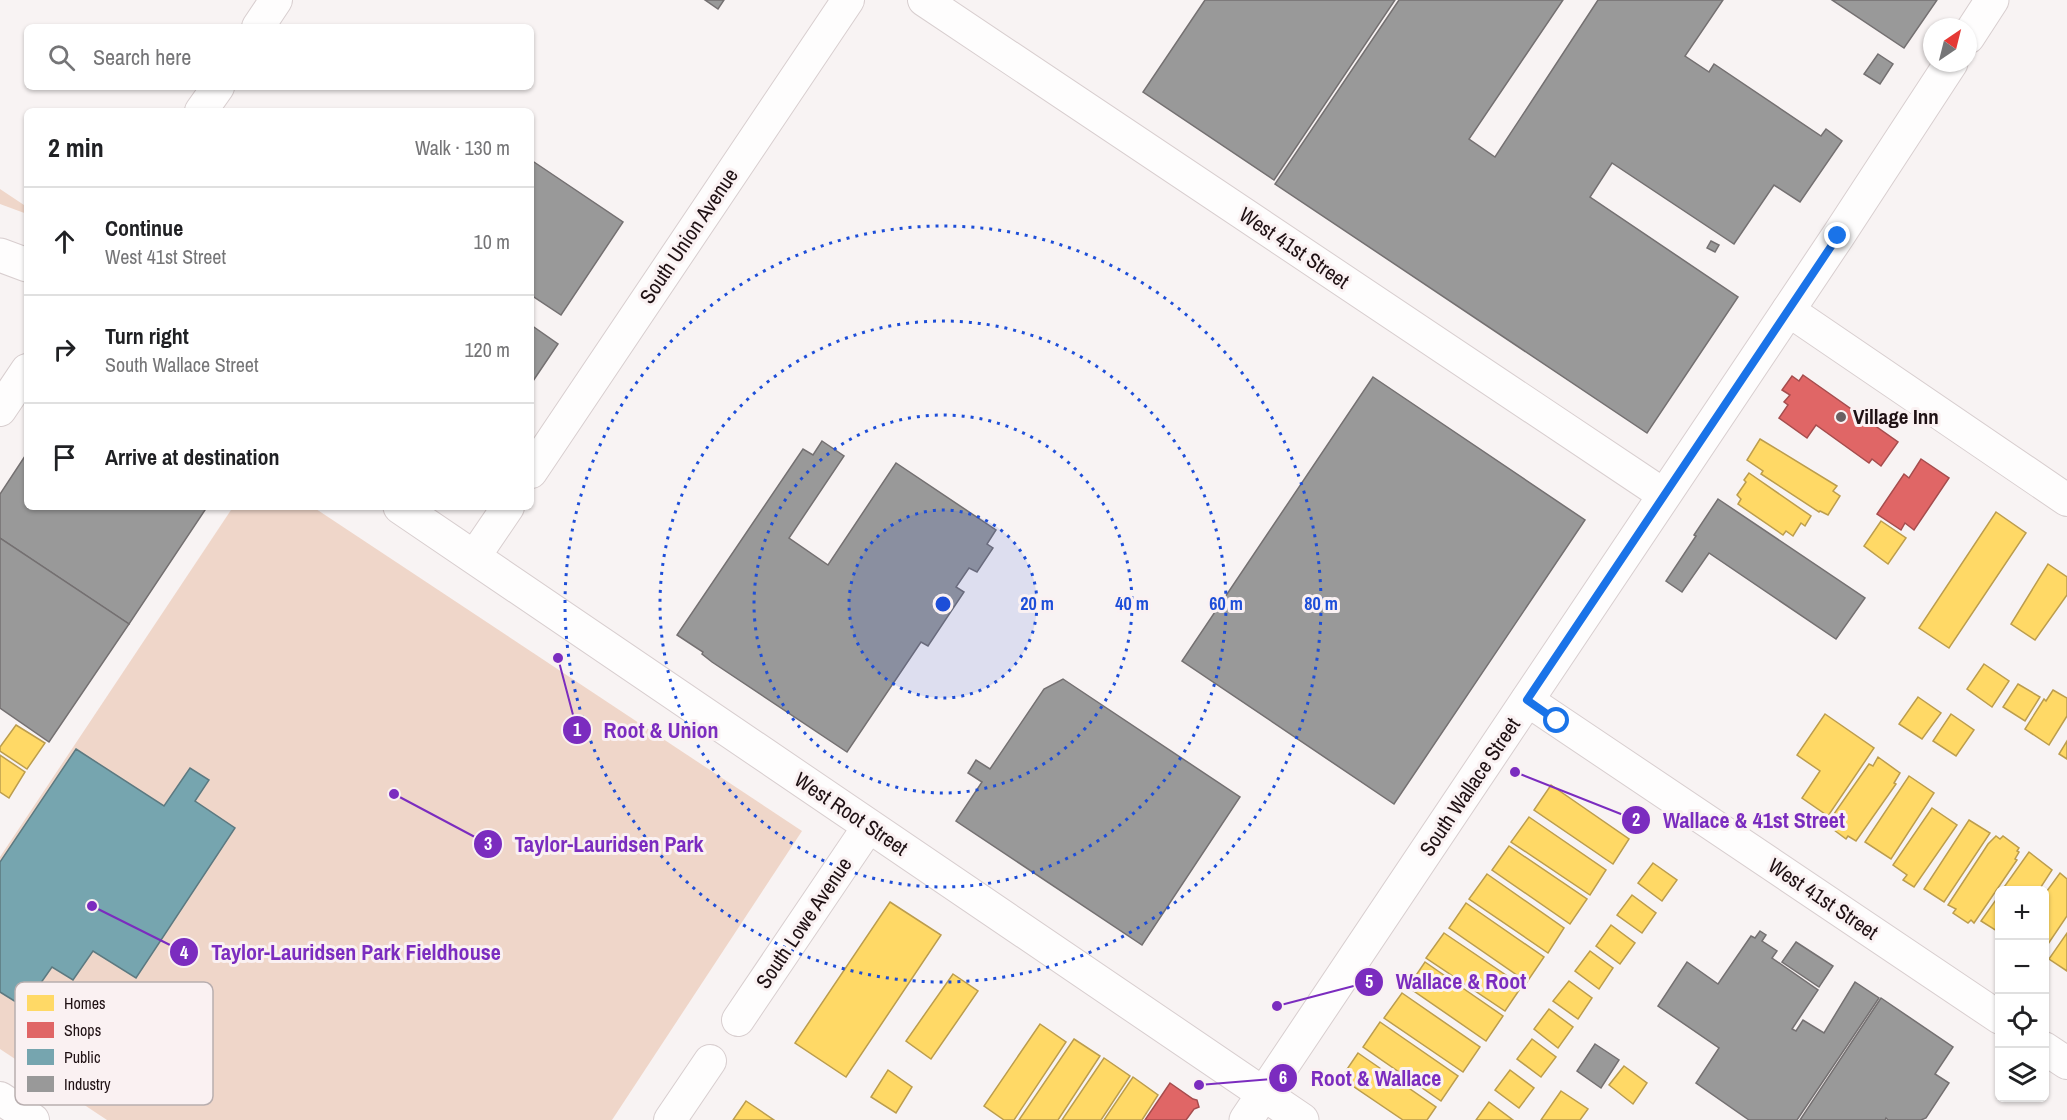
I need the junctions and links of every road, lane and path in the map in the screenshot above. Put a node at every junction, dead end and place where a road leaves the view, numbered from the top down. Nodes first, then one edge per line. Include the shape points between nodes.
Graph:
1 (276, 0) edge
2 (848, 0) edge
3 (924, 0) edge
4 (1992, 0) edge
5 (1977, 23) edge
6 (260, 24) edge
7 (1945, 72) edge
8 (216, 90) edge
9 (203, 108) edge
10 (0, 255) edge
11 (24, 264) edge
12 (1788, 310) junction
13 (24, 374) edge
14 (0, 410) edge
15 (534, 468) edge
16 (1664, 495) junction
17 (2067, 500) edge
18 (404, 510) edge
19 (506, 510) edge
20 (474, 557) junction
21 (1527, 700) junction
22 (869, 826) junction
23 (1995, 1015) edge
24 (738, 1020) dead end
25 (2049, 1051) edge
26 (710, 1061) dead end
27 (2067, 1063) edge
28 (0, 1098) edge
29 (1255, 1107) edge
30 (33, 1120) edge
31 (670, 1120) edge
32 (1302, 1120) edge

1 - 6 street
2 - 15 street, South Union Avenue
3 - 16 street, West 41st Street
4 - 5 street
7 - 12 street, South Wallace Street
8 - 9 street
10 - 11 street
12 - 16 street, South Wallace Street
12 - 17 street
13 - 14 street
16 - 21 street, South Wallace Street
18 - 20 street, West Root Street
19 - 20 street
20 - 22 street, West Root Street
21 - 23 street, West 41st Street
21 - 29 street, South Wallace Street
22 - 24 street, South Lowe Avenue
22 - 29 street, West Root Street
25 - 27 street
26 - 31 street
28 - 30 street
29 - 32 street, West Root Street

